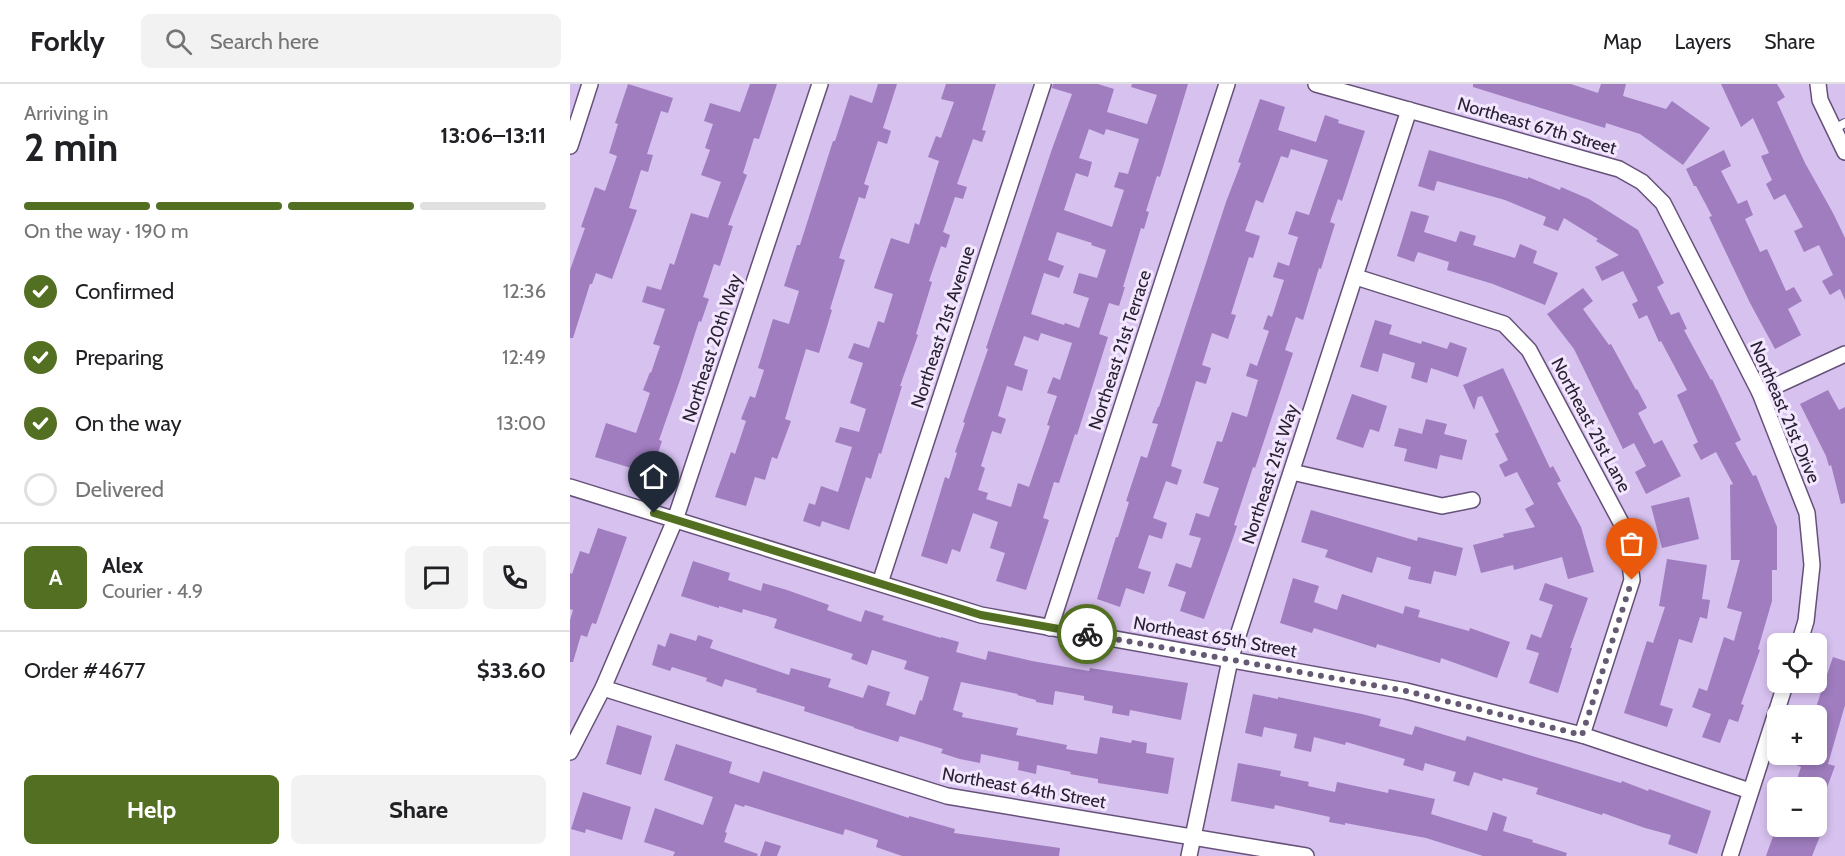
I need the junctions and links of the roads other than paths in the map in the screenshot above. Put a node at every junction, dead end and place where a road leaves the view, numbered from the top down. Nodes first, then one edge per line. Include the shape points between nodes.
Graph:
1 (590, 84) edge
2 (820, 84) edge
3 (1043, 84) edge
4 (1227, 84) edge
5 (1316, 84) edge
6 (1818, 84) edge
7 (1409, 111) junction
8 (1839, 126) edge
9 (570, 146) edge
10 (1845, 152) edge
11 (1642, 182) joint
12 (1356, 277) junction
13 (1845, 354) edge
14 (1760, 393) junction
15 (1292, 472) junction
16 (570, 487) edge
17 (1472, 500) dead end
18 (675, 520) junction
19 (880, 583) junction
20 (1050, 628) junction
21 (1802, 633) edge
22 (1230, 660) junction
23 (603, 688) junction
24 (1782, 693) edge
25 (1582, 735) junction
26 (570, 752) edge
27 (1750, 791) junction
28 (1192, 838) junction
29 (1189, 856) edge
30 (1306, 856) edge
31 (1730, 856) edge

1 - 9 street
2 - 18 street, Northeast 20th Way
3 - 19 street, Northeast 21st Avenue
4 - 20 street, Northeast 21st Terrace
5 - 7 street, Northeast 67th Street
6 - 8 street via 1820,100
7 - 11 street, Northeast 67th Street via 1619,169
7 - 12 street, Northeast 21st Way
8 - 10 street
11 - 14 street, Northeast 21st Drive via 1663,203
12 - 15 street, Northeast 21st Way
12 - 25 street, Northeast 21st Lane via 1504,324 1529,350 1626,532 1632,580
13 - 14 street
14 - 21 street, Northeast 21st Drive via 1807,513 1812,565
15 - 17 street via 1442,506
15 - 22 street, Northeast 21st Way
16 - 18 street, Northeast 65th Street
18 - 19 street, Northeast 65th Street
18 - 23 street, Northeast 20th Way
19 - 20 street, Northeast 65th Street via 981,615
20 - 22 street, Northeast 65th Street
22 - 25 street, Northeast 65th Street via 1406,691
22 - 28 street, Northeast 21st Way
23 - 26 street, Northeast 20th Way
23 - 28 street, Northeast 64th Street via 947,796
24 - 27 street
25 - 27 street, Northeast 65th Street
27 - 31 street
28 - 29 street, Northeast 21st Way
28 - 30 street, Northeast 64th Street

